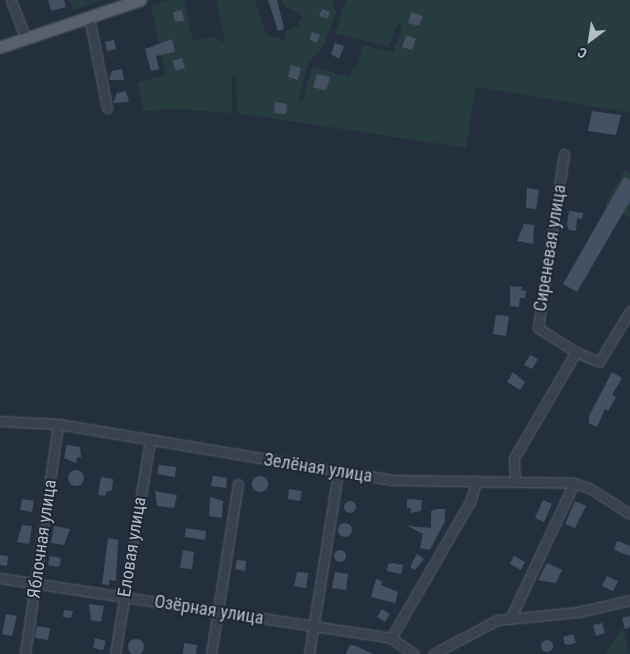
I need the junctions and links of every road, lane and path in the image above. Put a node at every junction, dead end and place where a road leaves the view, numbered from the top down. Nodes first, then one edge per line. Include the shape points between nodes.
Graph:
1 (11, 0) edge
2 (140, 0) edge
3 (89, 17) junction
4 (26, 39) junction
5 (0, 48) edge
6 (107, 108) dead end
7 (564, 154) dead end
8 (630, 311) edge
9 (576, 352) junction
10 (0, 420) edge
11 (58, 424) junction
12 (150, 440) junction
13 (338, 472) junction
14 (514, 479) junction
15 (476, 481) junction
16 (574, 482) junction
17 (238, 484) dead end
18 (630, 514) edge
19 (0, 578) edge
20 (35, 584) junction
21 (124, 597) junction
22 (630, 600) edge
23 (218, 612) junction
24 (510, 619) junction
25 (313, 626) junction
26 (391, 638) junction
27 (25, 654) edge
28 (115, 654) edge
29 (212, 654) edge
30 (309, 654) edge
31 (414, 654) edge
32 (433, 654) edge

1 - 4 street
2 - 3 main road
3 - 4 main road
3 - 6 street
4 - 5 main road
7 - 9 street, Сиреневая улица via 538,328
8 - 9 street via 599,362
9 - 14 street via 514,458
10 - 11 street, Зелёная улица
11 - 12 street, Зелёная улица
11 - 20 street, Яблочная улица
12 - 13 street, Зелёная улица
12 - 21 street, Еловая улица
13 - 15 street, Зелёная улица via 392,480
13 - 25 street
14 - 15 street, Зелёная улица
14 - 16 street, Зелёная улица
15 - 26 street via 471,500
16 - 18 street, Зелёная улица
16 - 24 street
17 - 23 street
19 - 20 street, Озёрная улица
20 - 21 street, Озёрная улица
20 - 27 street, Яблочная улица
21 - 23 street, Озёрная улица
21 - 28 street, Еловая улица
22 - 24 street via 578,612
23 - 25 street, Озёрная улица
23 - 29 street
24 - 32 street via 497,620
25 - 26 street, Озёрная улица
25 - 30 street
26 - 31 street, Озёрная улица

